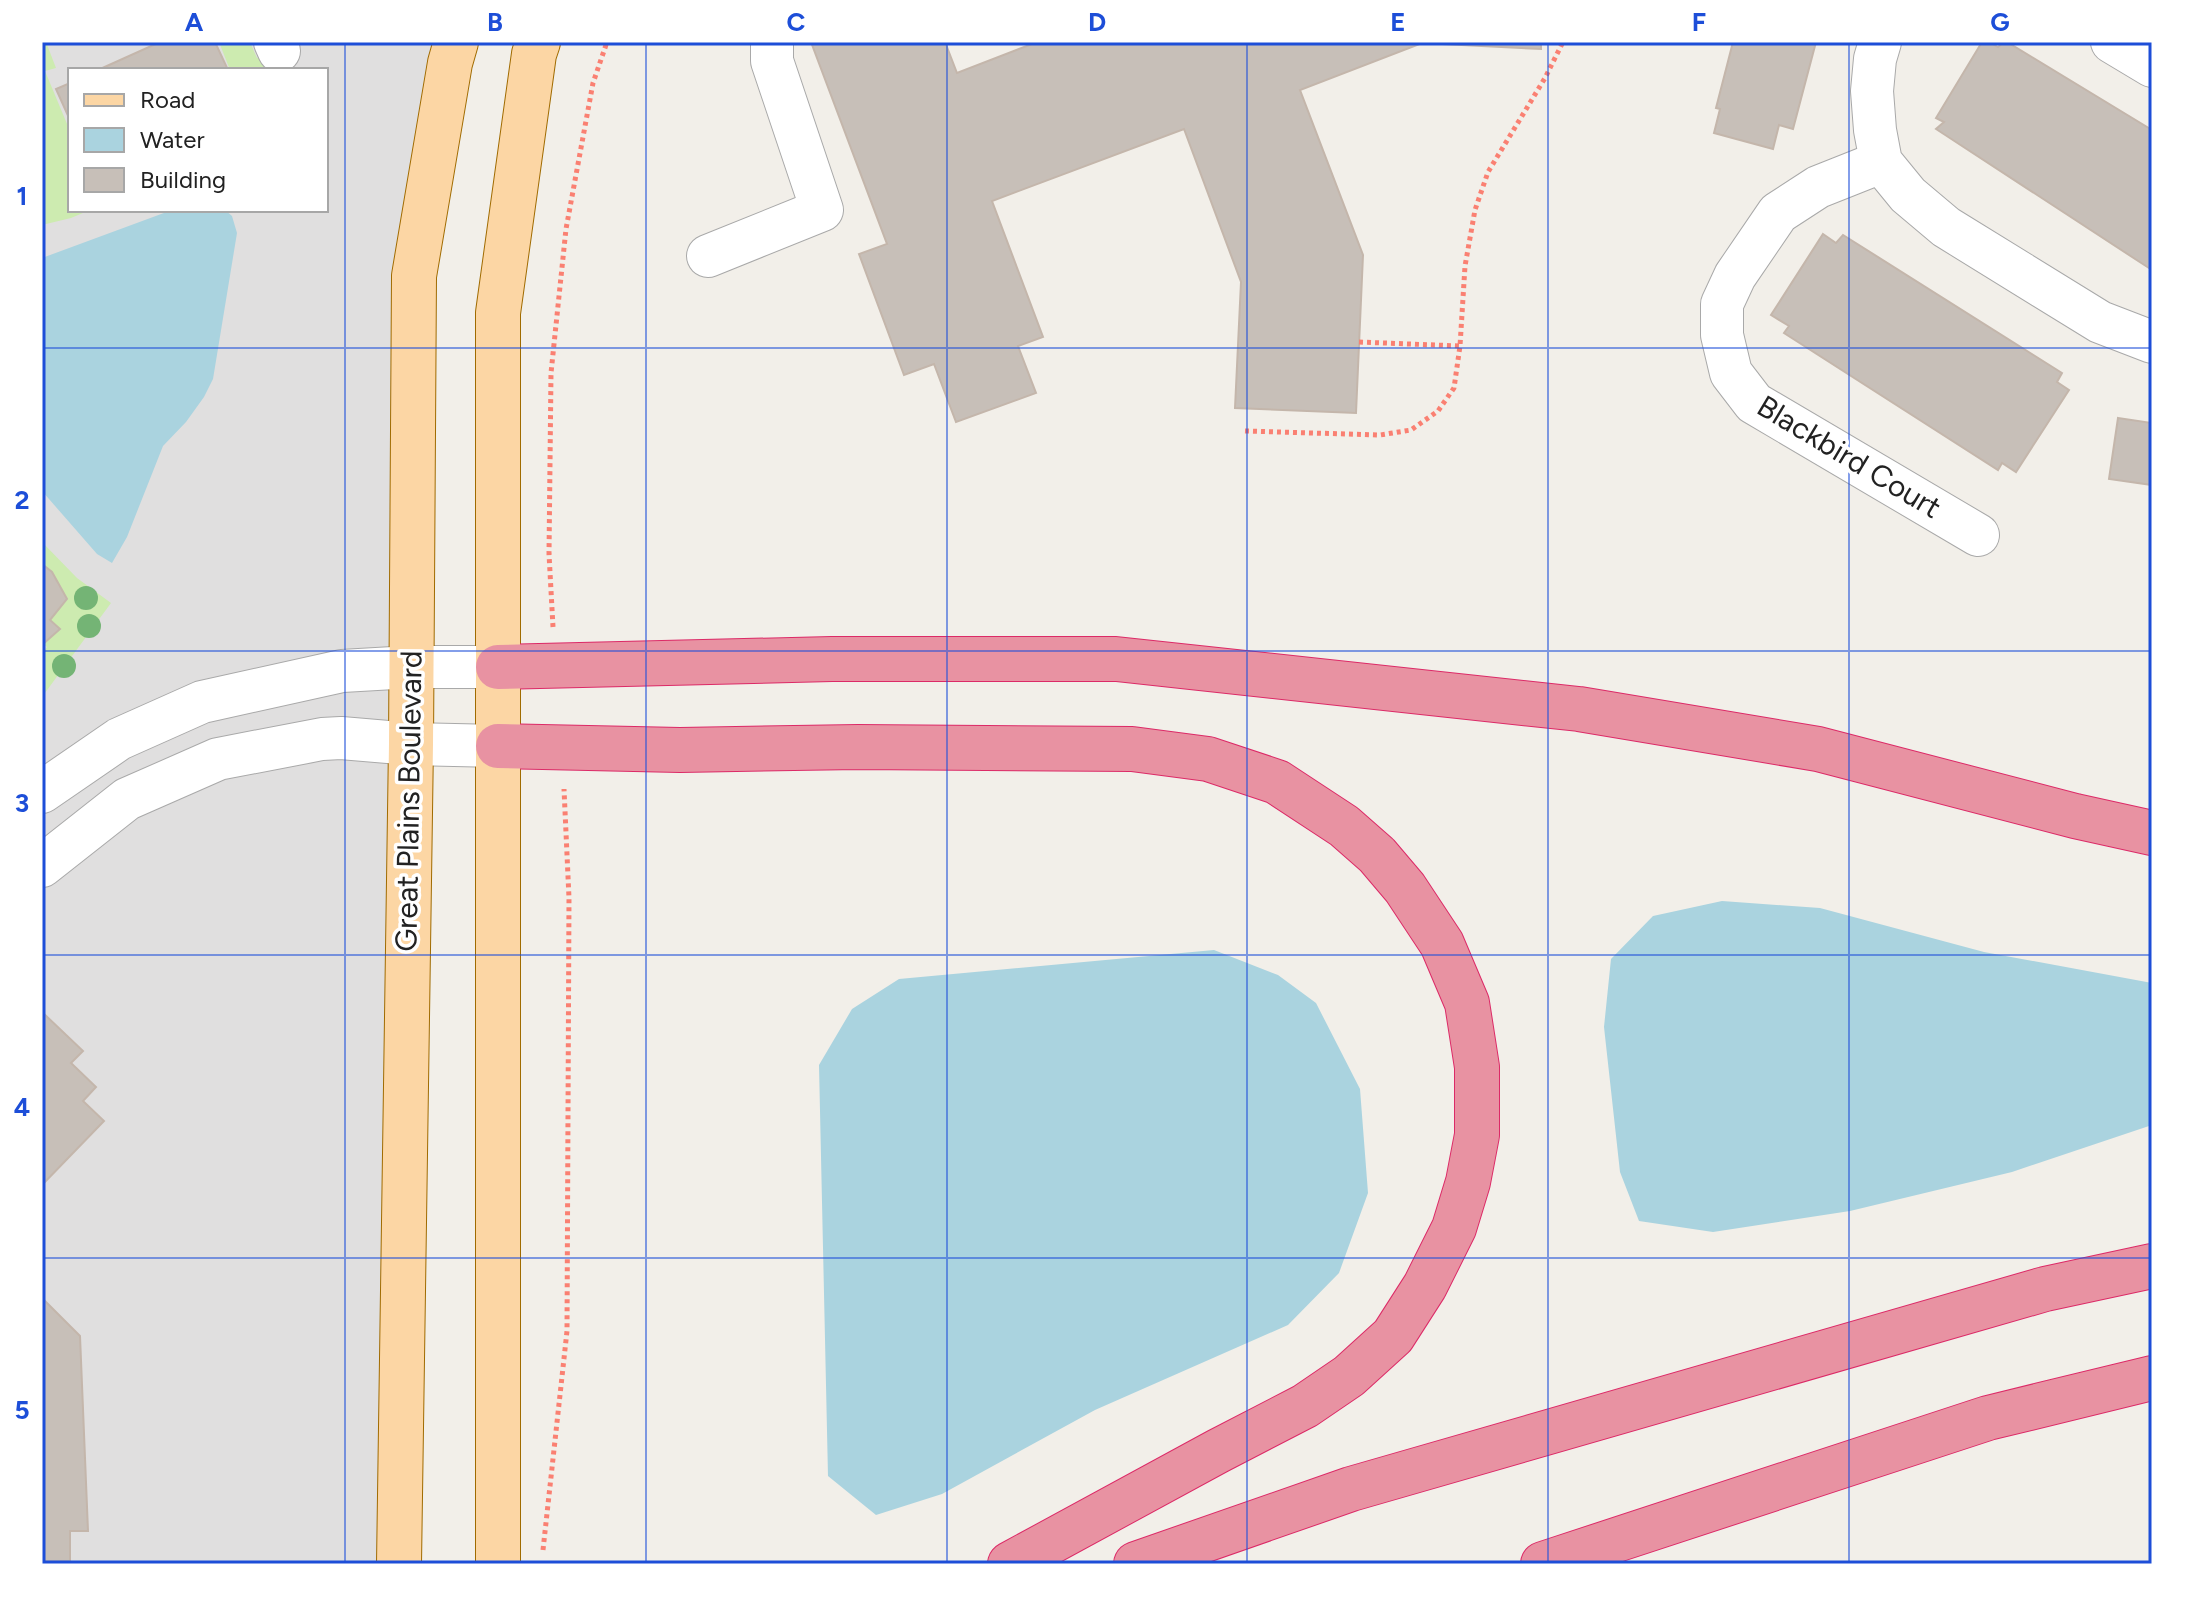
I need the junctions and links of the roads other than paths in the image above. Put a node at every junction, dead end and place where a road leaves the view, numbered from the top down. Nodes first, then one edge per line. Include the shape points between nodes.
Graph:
1 (456, 42) edge
2 (538, 42) edge
3 (772, 42) edge
4 (1880, 42) edge
5 (2112, 42) edge
6 (2152, 66) edge
7 (1881, 162) junction
8 (708, 256) dead end
9 (2152, 342) edge
10 (1978, 535) dead end
11 (411, 667) junction
12 (498, 667) junction
13 (411, 744) junction
14 (498, 746) junction
15 (42, 792) edge
16 (2152, 833) edge
17 (42, 866) edge
18 (2152, 1266) edge
19 (2152, 1378) edge
20 (399, 1564) edge
21 (498, 1564) edge
22 (1010, 1564) edge
23 (1136, 1564) edge
24 (1543, 1564) edge

1 - 11 main road, Great Plains Boulevard via 414,276
2 - 12 main road via 498,313
3 - 8 street via 772,61 822,210
4 - 7 street via 1872,91
5 - 6 street
7 - 9 street via 1908,195 1946,227 2100,322
7 - 10 street, Blackbird Court via 1818,187 1778,213 1722,304 1722,335 1731,373 1754,403
11 - 12 street
11 - 13 main road, Great Plains Boulevard
11 - 15 street via 342,671 202,702 119,739
12 - 14 main road
12 - 16 highway via 1116,659 1579,709 1818,749
13 - 14 street
13 - 17 street via 322,739 218,759 127,799
13 - 20 main road, Great Plains Boulevard
14 - 21 main road
14 - 22 highway via 1132,749 1208,759 1277,782 1344,826 1405,888 1442,944 1467,1003 1477,1067 1477,1135 1454,1228 1393,1336 1305,1406
18 - 23 highway via 2045,1289 1366,1485
19 - 24 highway via 1988,1418

